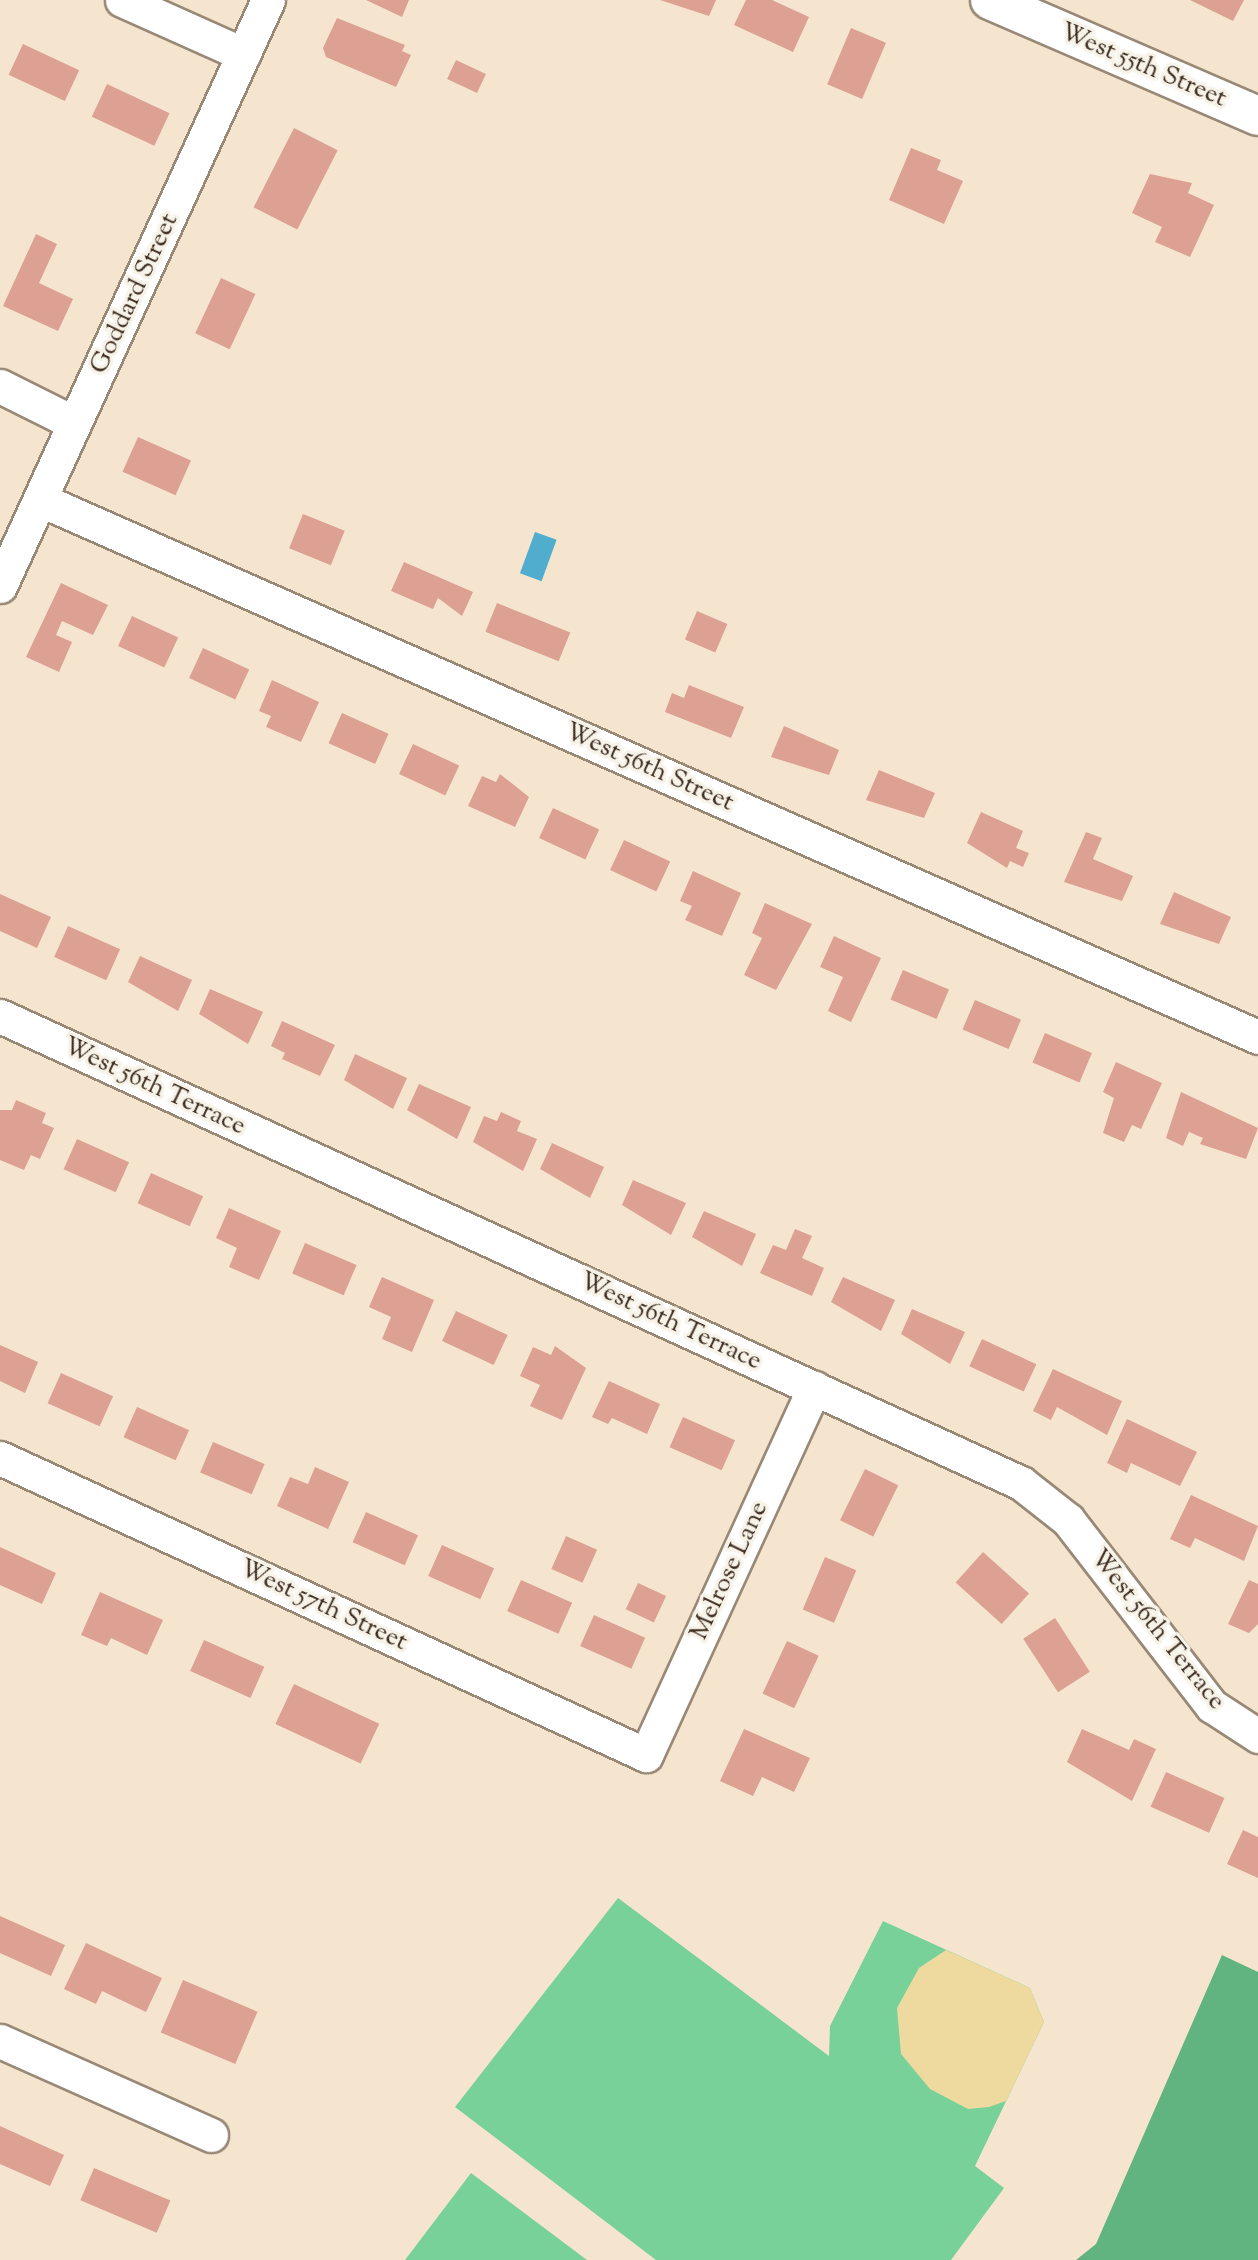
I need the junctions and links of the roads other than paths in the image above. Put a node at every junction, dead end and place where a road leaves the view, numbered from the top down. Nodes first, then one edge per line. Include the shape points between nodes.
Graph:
1 (122, 0) edge
2 (268, 0) edge
3 (990, 0) edge
4 (243, 54) junction
5 (1258, 116) edge
6 (0, 386) edge
7 (74, 423) junction
8 (41, 500) junction
9 (0, 586) edge
10 (0, 1016) edge
11 (1258, 1037) edge
12 (814, 1388) junction
13 (0, 1458) edge
14 (1258, 1736) edge
15 (646, 1755) joint
16 (0, 2041) edge
17 (211, 2135) dead end

1 - 4 street
2 - 4 street, Goddard Street
3 - 5 street, West 55th Street
4 - 7 street, Goddard Street
6 - 7 street
7 - 8 street, Goddard Street
8 - 9 street, Goddard Street
8 - 11 street, West 56th Street
10 - 12 street, West 56th Terrace
12 - 14 street, West 56th Terrace via 1046,1500 1212,1706
12 - 15 street, Melrose Lane
13 - 15 street, West 57th Street
16 - 17 street

